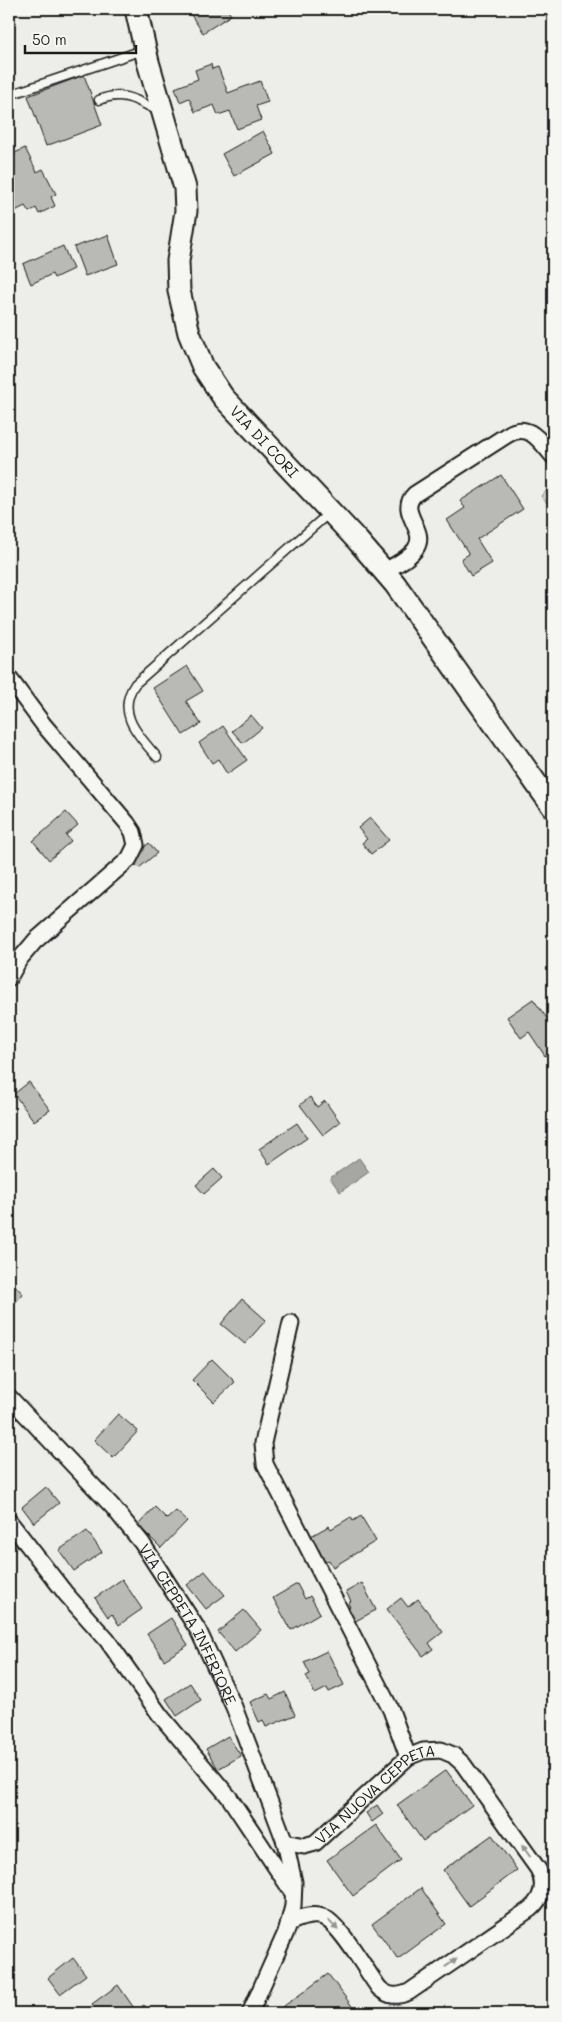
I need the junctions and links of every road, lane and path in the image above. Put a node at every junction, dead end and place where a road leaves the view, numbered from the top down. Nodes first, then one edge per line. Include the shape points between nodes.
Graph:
1 (136, 9) edge
2 (145, 49) junction
3 (9, 95) edge
4 (99, 100) dead end
5 (164, 114) junction
6 (553, 456) edge
7 (330, 511) junction
8 (385, 571) junction
9 (9, 678) edge
10 (157, 758) dead end
11 (553, 808) edge
12 (9, 978) edge
13 (291, 1323) dead end
14 (9, 1397) edge
15 (9, 1521) edge
16 (408, 1757) junction
17 (285, 1842) junction
18 (294, 1894) junction
19 (289, 1923) junction
20 (250, 2013) edge

1 - 2 main road, VIA DI CORI
2 - 3 lane
2 - 5 main road, VIA DI CORI
4 - 5 lane via 114,95 127,96
5 - 7 main road, VIA DI CORI via 185,188 186,211 178,279 184,316 196,351 223,396
6 - 8 street via 535,435 519,429 416,494 409,508 419,534 418,546
7 - 8 main road, VIA DI CORI
7 - 10 lane via 135,684 128,703 129,721
8 - 11 main road, VIA DI CORI
9 - 12 street via 39,719 127,822 136,845 129,859 29,947
13 - 16 street via 263,1443 265,1464 387,1701
14 - 17 street, VIA CEPPETA INFERIORE via 130,1527 191,1618 228,1693
15 - 18 street via 107,1640 156,1710 229,1796
16 - 17 street, VIA NUOVA CEPPETA via 315,1843 304,1846
19 -> 16 street, VIA NUOVA CEPPETA via 312,1916 328,1920 379,1988 387,1995 396,1996 409,1992 538,1902 543,1888 538,1869 459,1760 436,1750
17 - 18 street, VIA CEPPETA INFERIORE
18 - 19 street, VIA CEPPETA INFERIORE
19 - 20 street, VIA CEPPETA INFERIORE

